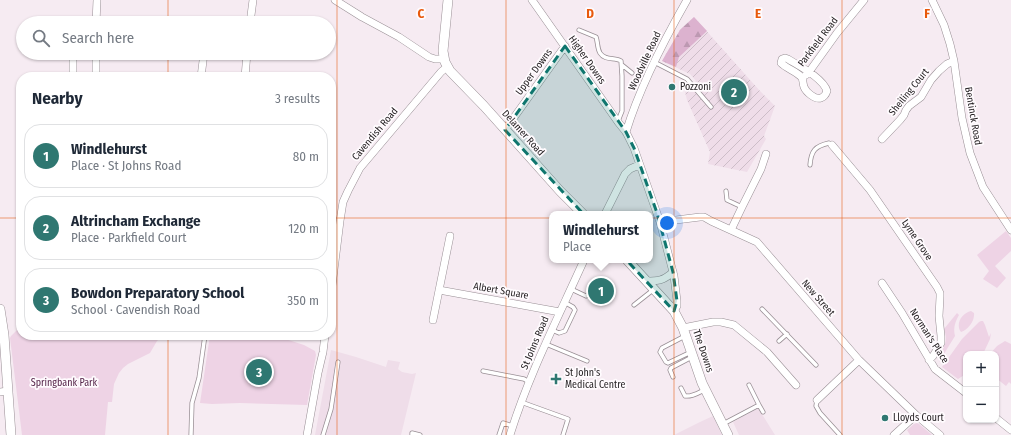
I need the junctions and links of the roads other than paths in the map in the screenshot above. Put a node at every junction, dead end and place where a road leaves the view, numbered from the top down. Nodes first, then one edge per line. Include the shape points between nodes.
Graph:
1 (97, 0) edge
2 (253, 0) edge
3 (334, 0) edge
4 (448, 0) edge
5 (532, 0) edge
6 (687, 0) edge
7 (864, 0) edge
8 (932, 0) edge
9 (96, 16) edge
10 (251, 16) edge
11 (579, 30) dead end
12 (565, 46) junction
13 (444, 59) junction
14 (73, 60) edge
15 (96, 60) edge
16 (203, 60) edge
17 (246, 60) edge
18 (954, 61) junction
19 (654, 62) junction
20 (622, 65) junction
21 (447, 68) junction
22 (72, 72) edge
23 (96, 72) edge
24 (202, 72) edge
25 (245, 72) edge
26 (809, 72) junction
27 (632, 73) dead end
28 (802, 78) junction
29 (711, 107) dead end
30 (618, 122) junction
31 (505, 130) junction
32 (626, 132) junction
33 (882, 139) dead end
34 (832, 145) joint
35 (766, 154) dead end
36 (639, 165) junction
37 (810, 165) dead end
38 (726, 191) dead end
39 (742, 207) junction
40 (580, 211) edge
41 (606, 211) edge
42 (660, 222) junction
43 (731, 230) junction
44 (1011, 230) edge
45 (450, 236) dead end
46 (336, 253) edge
47 (583, 263) edge
48 (630, 263) edge
49 (673, 272) junction
50 (646, 280) junction
51 (882, 283) dead end
52 (594, 284) dead end
53 (571, 289) junction
54 (654, 289) junction
55 (439, 290) junction
56 (564, 302) junction
57 (634, 305) dead end
58 (0, 309) edge
59 (762, 309) dead end
60 (674, 311) junction
61 (560, 312) junction
62 (433, 320) dead end
63 (1, 322) edge
64 (552, 330) junction
65 (684, 332) junction
66 (787, 334) junction
67 (204, 340) edge
68 (324, 340) edge
69 (779, 341) dead end
70 (546, 344) junction
71 (692, 354) junction
72 (859, 360) junction
73 (929, 360) junction
74 (586, 361) dead end
75 (338, 362) dead end
76 (816, 365) dead end
77 (483, 372) dead end
78 (673, 377) dead end
79 (530, 382) junction
80 (749, 385) dead end
81 (796, 385) dead end
82 (680, 388) dead end
83 (705, 389) junction
84 (963, 391) edge
85 (4, 392) edge
86 (817, 400) joint
87 (521, 402) junction
88 (759, 405) junction
89 (763, 412) dead end
90 (916, 415) junction
91 (999, 420) edge
92 (722, 424) junction
93 (513, 426) junction
94 (1011, 430) edge
95 (726, 434) edge
96 (11, 435) edge
97 (191, 435) edge
98 (307, 435) edge
99 (323, 435) edge
100 (412, 435) edge
101 (420, 435) edge
102 (500, 435) edge
103 (510, 435) edge
104 (563, 435) edge
105 (840, 435) edge
106 (894, 435) edge
107 (940, 435) edge

1 - 9 street
2 - 10 street
3 - 13 street via 429,57
4 - 13 street
5 - 12 street, Higher Downs
6 - 19 street, Woodville Road
7 - 26 street, Parkfield Road via 836,32
8 - 18 street, Bentinck Road via 944,25
11 - 20 lane via 596,37 601,55 618,59
12 - 30 street, Higher Downs
12 - 31 street, Upper Downs
13 - 21 street
14 - 22 street
15 - 23 street
16 - 24 street
17 - 25 street
18 - 33 street, Sheiling Court via 939,71 921,97 909,106
18 - 44 street, Bentinck Road via 970,153 983,187
19 - 29 lane via 687,79
19 - 32 street, Woodville Road
20 - 27 lane
20 - 30 lane via 622,111
21 - 31 street, Delamer Road
21 - 46 street, Cavendish Road via 360,168 343,202
26 - 28 street, Parkfield Road
26 - 28 street via 788,59 782,60 782,64
26 - 28 street via 826,88 824,96 818,98 810,94 805,89
30 - 32 street, Higher Downs
31 - 40 street, Delamer Road
32 - 36 street
34 - 37 lane via 823,144 814,149
34 - 73 street, Lyme Grove via 870,190 940,293 941,343
35 - 39 street
36 - 41 street via 625,174
36 - 42 street
38 - 39 lane via 727,200
39 - 43 street
42 - 43 street, New Street via 704,217
42 - 49 street
43 - 72 street, New Street via 756,242
45 - 55 street
47 - 53 street, St Johns Road
48 - 50 street
49 - 50 street via 662,280
49 - 60 street via 677,301
50 - 54 street
51 - 73 street, Norman's Place
52 - 53 lane via 586,296
53 - 56 street, St Johns Road
54 - 57 lane
54 - 60 street
55 - 61 street, Albert Square
55 - 62 street
56 - 61 street, St Johns Road
56 - 64 lane via 575,310 565,331 559,333
58 - 63 street
59 - 66 lane
60 - 65 street, The Downs
61 - 64 street, St Johns Road
63 - 85 street via 4,335
64 - 70 street, St Johns Road
65 - 71 street, The Downs
65 - 71 lane via 660,352 666,362
65 - 81 street via 713,322 734,324 767,352
66 - 69 lane
66 - 76 lane
67 - 97 lane via 199,378 192,403
68 - 98 street
70 - 74 lane
70 - 79 street, St Johns Road
71 - 78 lane via 671,368
71 - 83 street, The Downs
72 - 86 street
72 - 90 street, New Street
73 - 84 street, Norman's Place
75 - 99 lane via 331,409
77 - 79 lane
79 - 87 street, St Johns Road
80 - 88 lane
82 - 83 lane via 688,397
83 - 92 street, The Downs
85 - 96 street
86 - 105 lane via 816,406 820,413
87 - 93 street, St Johns Road
87 - 104 lane via 568,419
88 - 89 lane
88 - 92 lane
90 - 106 street
90 - 107 street, New Street
91 - 94 street
92 - 95 street, The Downs
93 - 102 lane via 503,423
93 - 103 street, St Johns Road
100 - 101 lane

